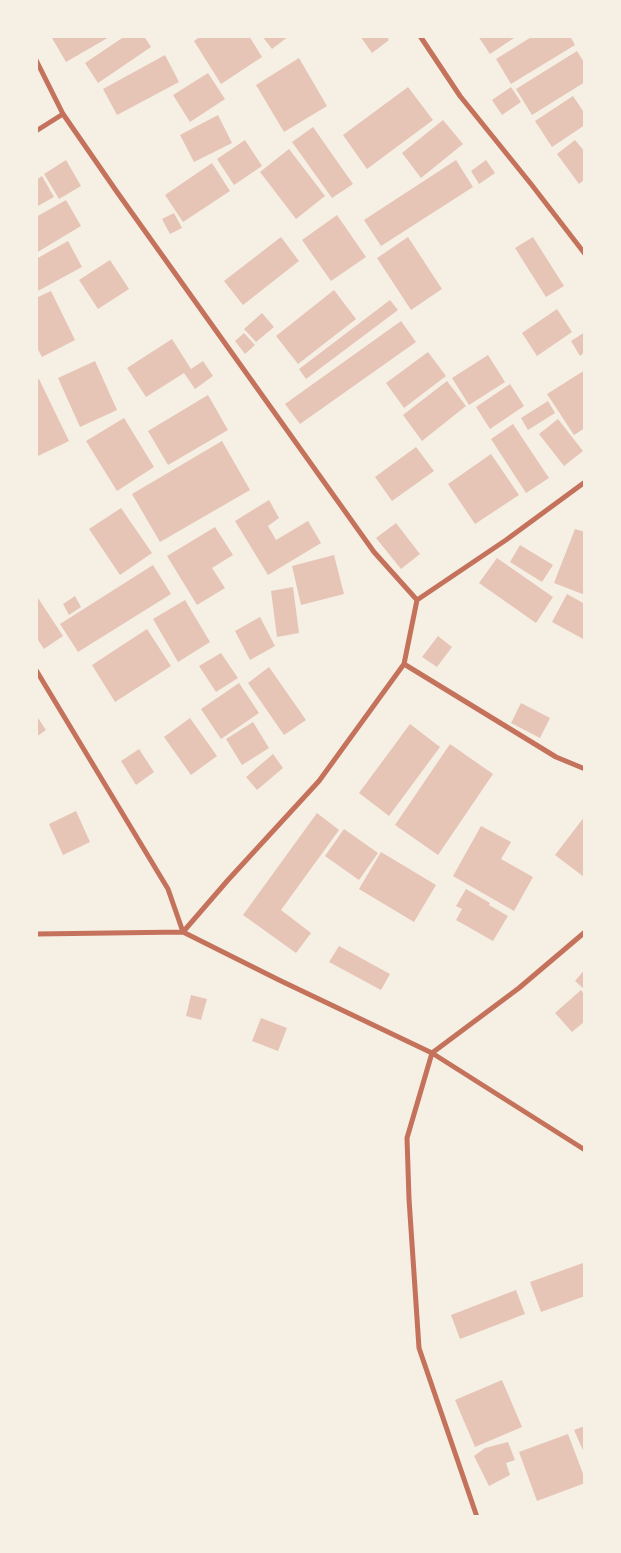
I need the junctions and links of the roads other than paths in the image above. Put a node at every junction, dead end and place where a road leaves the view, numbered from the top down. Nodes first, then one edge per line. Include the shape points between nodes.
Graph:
1 (420, 36) edge
2 (36, 60) edge
3 (63, 114) junction
4 (36, 131) edge
5 (585, 254) edge
6 (585, 482) edge
7 (416, 600) junction
8 (404, 664) junction
9 (36, 670) edge
10 (585, 769) edge
11 (183, 932) junction
12 (585, 932) edge
13 (36, 934) edge
14 (432, 1053) junction
15 (585, 1150) edge
16 (477, 1517) edge

1 - 5 street via 460,96
2 - 3 street
3 - 4 street
3 - 7 street via 374,552
6 - 7 street
7 - 8 street
8 - 10 street via 556,757
8 - 11 street via 319,781
9 - 11 street via 168,889
11 - 13 street
11 - 14 street
12 - 14 street via 519,988
14 - 15 street
14 - 16 street via 407,1138 419,1348

